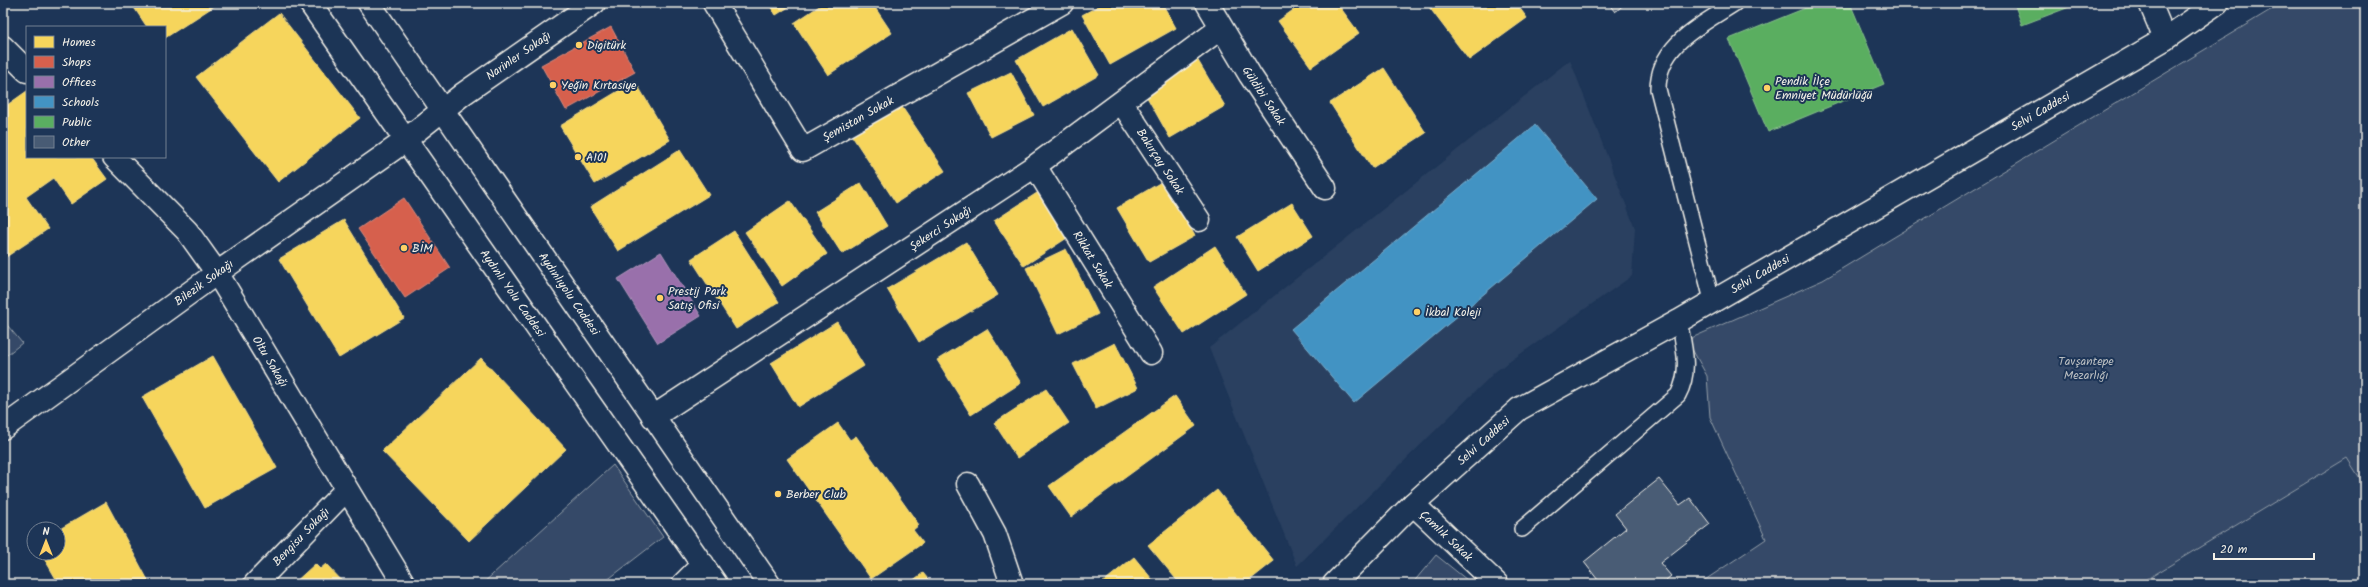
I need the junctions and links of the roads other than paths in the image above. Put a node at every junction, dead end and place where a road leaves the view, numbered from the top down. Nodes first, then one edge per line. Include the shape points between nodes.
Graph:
1 (310, 3) edge
2 (370, 3) edge
3 (594, 3) edge
4 (714, 3) edge
5 (1062, 3) edge
6 (1207, 3) edge
7 (1735, 3) edge
8 (2150, 3) edge
9 (2217, 3) edge
10 (1221, 28) junction
11 (2165, 39) junction
12 (4, 49) edge
13 (26, 70) edge
14 (1122, 102) junction
15 (444, 108) junction
16 (407, 140) junction
17 (115, 158) edge
18 (1035, 166) junction
19 (1324, 188) dead end
20 (1199, 220) dead end
21 (217, 273) junction
22 (1712, 300) junction
23 (1679, 320) junction
24 (1151, 353) dead end
25 (653, 417) junction
26 (3, 428) edge
27 (968, 484) dead end
28 (346, 490) junction
29 (1413, 504) junction
30 (1522, 528) dead end
31 (703, 564) junction
32 (255, 584) edge
33 (404, 584) edge
34 (683, 584) edge
35 (716, 584) edge
36 (769, 584) edge
37 (1012, 584) edge
38 (1334, 584) edge
39 (1496, 584) edge

1 - 16 street, Aydınlı Yolu Caddesi
2 - 15 street, Aydınlıyolu Caddesi
3 - 15 street, Narinler Sokağı
4 - 5 street, Şemistan Sokak via 803,150
6 - 10 street, Güldibi Sokak
7 - 22 lane via 1675,44 1666,56 1658,79 1658,89
8 - 11 street
9 - 11 street, Selvi Caddesi
10 - 14 street, Şekerci Sokağı
10 - 19 street, Güldibi Sokak
11 - 22 street, Selvi Caddesi
12 - 13 street
14 - 18 street, Şekerci Sokağı
14 - 20 street, Bakırçay Sokak
15 - 16 street, Narinler Sokağı
15 - 25 street, Aydınlıyolu Caddesi
16 - 21 street, Bilezik Sokağı
16 - 31 street, Aydınlı Yolu Caddesi
17 - 21 street, Oltu Sokağı via 187,231
18 - 24 street, Rikkat Sokak
18 - 25 street, Şekerci Sokağı
21 - 26 street, Bilezik Sokağı
21 - 28 street, Oltu Sokağı
22 - 23 street, Selvi Caddesi
23 - 29 street, Selvi Caddesi via 1518,409
23 - 30 lane via 1686,367 1684,385 1678,395
25 - 36 street, Aydınlıyolu Caddesi
27 - 37 street via 995,534
28 - 32 street, Bengisu Sokağı
28 - 33 street, Oltu Sokağı
29 - 38 street, Selvi Caddesi
29 - 39 street, Çamlık Sokak
31 - 34 street
31 - 35 street, Aydınlı Yolu Caddesi

